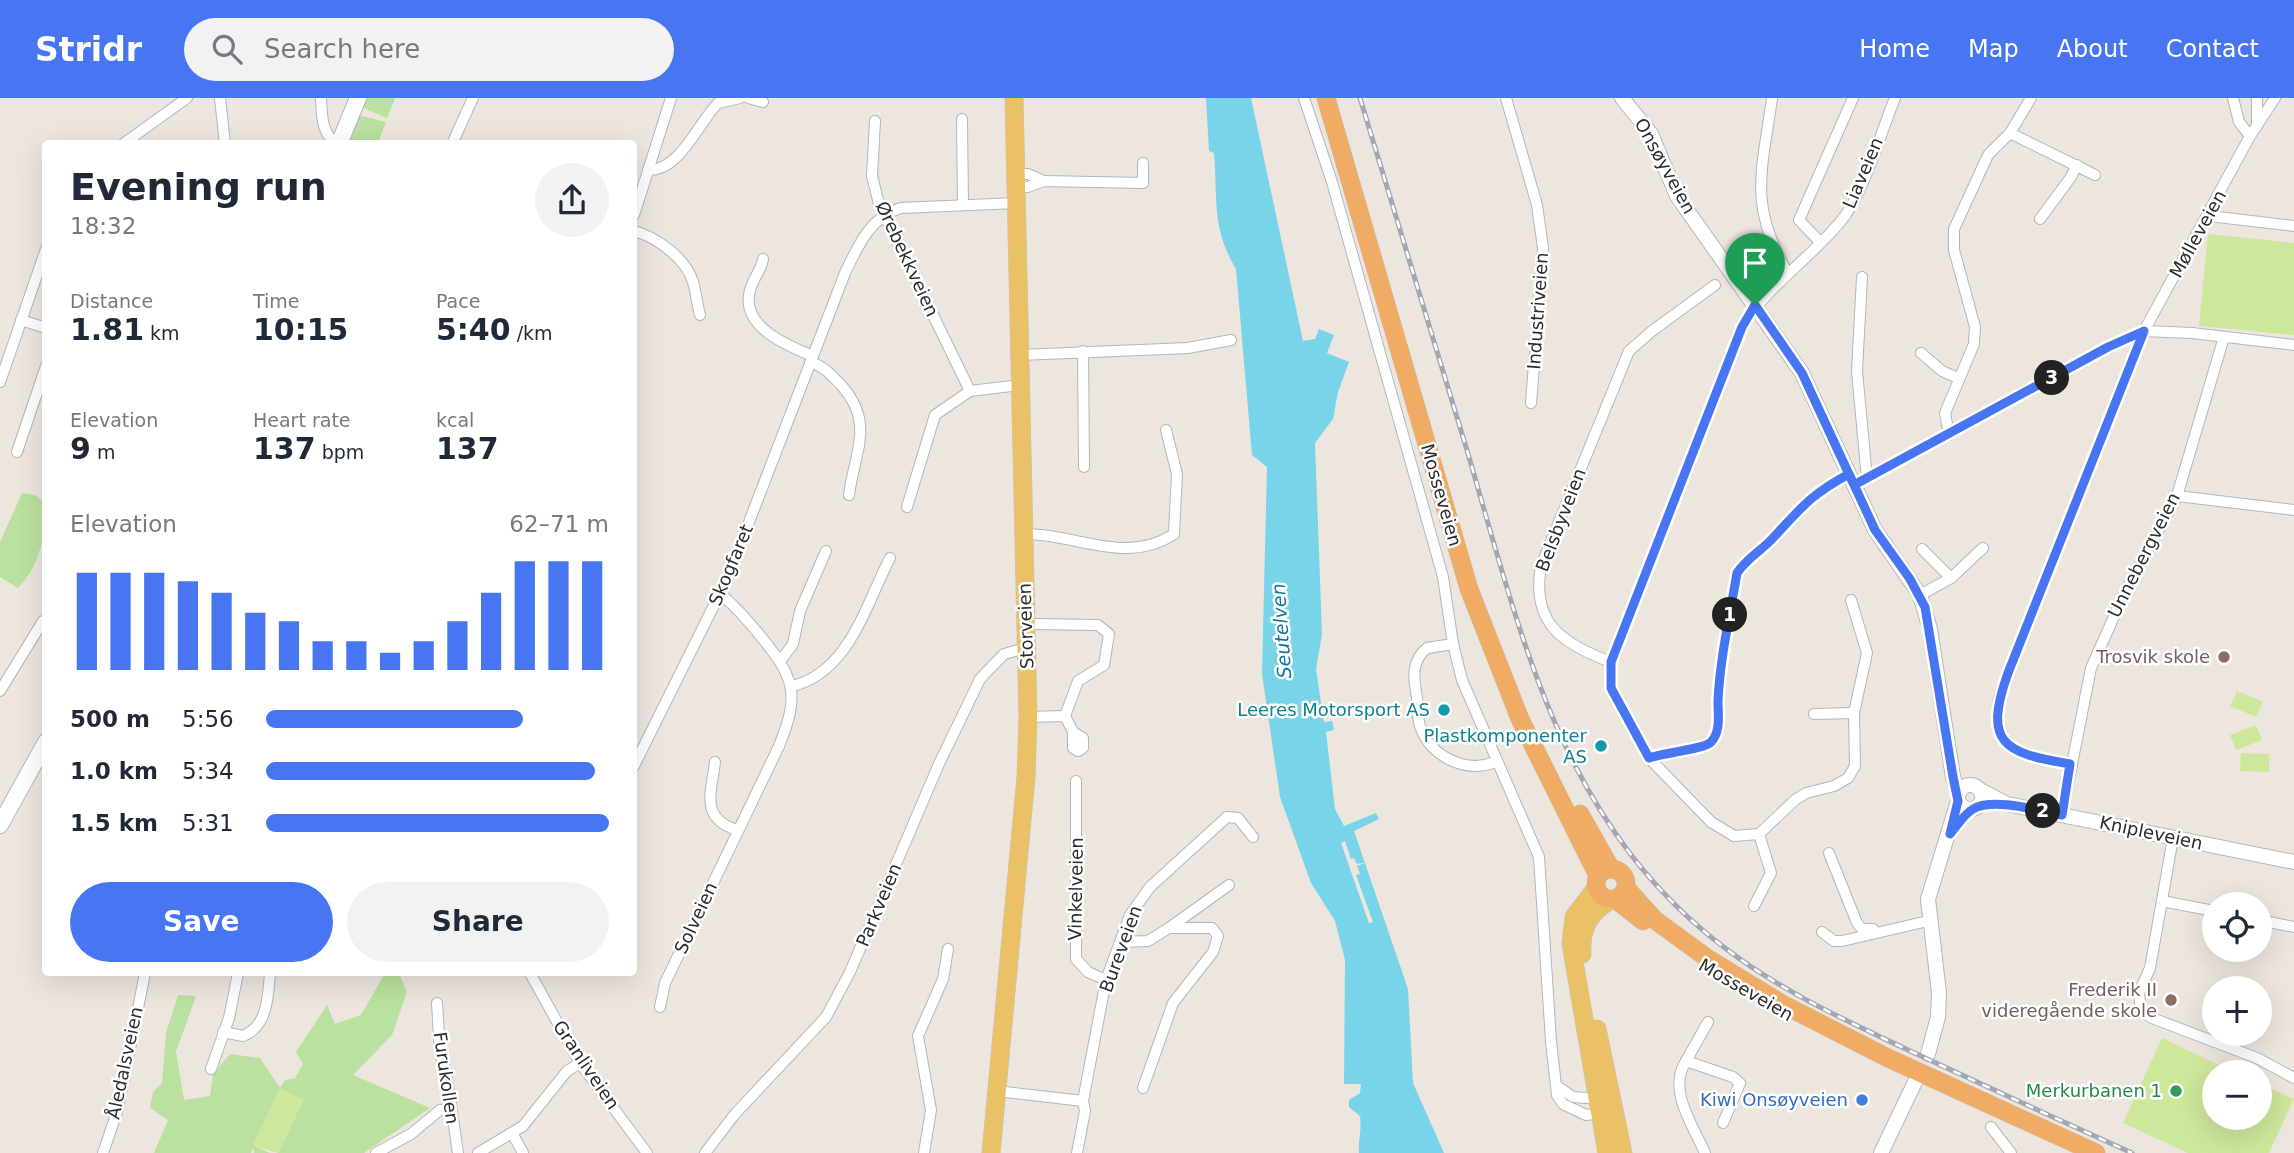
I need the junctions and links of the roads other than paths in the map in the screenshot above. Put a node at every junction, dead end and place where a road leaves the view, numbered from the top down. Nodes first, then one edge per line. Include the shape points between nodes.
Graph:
1 (187, 98) edge
2 (220, 98) edge
3 (321, 98) edge
4 (358, 98) edge
5 (473, 98) edge
6 (671, 98) edge
7 (740, 98) edge
8 (747, 98) edge
9 (1014, 98) edge
10 (1304, 98) edge
11 (1326, 98) edge
12 (1338, 98) edge
13 (1506, 98) edge
14 (1622, 98) edge
15 (1772, 98) edge
16 (1853, 98) edge
17 (1895, 98) edge
18 (2031, 98) edge
19 (2233, 98) edge
20 (2257, 98) edge
21 (2275, 98) edge
22 (763, 102) dead end
23 (962, 119) dead end
24 (875, 121) dead end
25 (2253, 131) junction
26 (2010, 133) junction
27 (129, 140) edge
28 (225, 140) edge
29 (332, 140) edge
30 (341, 140) edge
31 (454, 140) edge
32 (1143, 163) dead end
33 (2077, 165) junction
34 (648, 170) junction
35 (2095, 175) dead end
36 (1016, 188) junction
37 (963, 204) junction
38 (637, 205) edge
39 (884, 216) junction
40 (2209, 216) junction
41 (2039, 219) dead end
42 (2294, 226) edge
43 (637, 232) edge
44 (1820, 242) junction
45 (763, 259) dead end
46 (42, 260) edge
47 (1787, 272) junction
48 (1862, 278) dead end
49 (1715, 285) dead end
50 (1755, 305) junction
51 (700, 315) dead end
52 (22, 320) junction
53 (42, 327) edge
54 (2144, 331) junction
55 (2224, 337) junction
56 (1231, 340) dead end
57 (2294, 345) edge
58 (5, 351) edge
59 (1019, 351) junction
60 (1083, 351) junction
61 (1921, 353) dead end
62 (812, 359) junction
63 (42, 378) edge
64 (1958, 378) junction
65 (0, 382) edge
66 (1020, 385) junction
67 (970, 391) junction
68 (1531, 403) dead end
69 (1166, 430) dead end
70 (1949, 435) junction
71 (17, 452) dead end
72 (1084, 467) dead end
73 (1857, 480) junction
74 (849, 495) dead end
75 (2177, 496) junction
76 (906, 507) dead end
77 (2294, 510) edge
78 (1024, 534) junction
79 (1983, 548) dead end
80 (1922, 549) dead end
81 (826, 551) dead end
82 (890, 558) dead end
83 (1951, 578) junction
84 (720, 594) junction
85 (1920, 595) junction
86 (1851, 600) dead end
87 (42, 623) edge
88 (1034, 624) dead end
89 (1453, 644) junction
90 (1026, 648) junction
91 (780, 660) junction
92 (1611, 662) junction
93 (792, 687) junction
94 (0, 691) edge
95 (1814, 713) dead end
96 (1854, 713) junction
97 (1065, 716) junction
98 (1028, 717) junction
99 (1073, 732) dead end
100 (42, 749) edge
101 (1649, 758) junction
102 (637, 760) edge
103 (1952, 760) junction
104 (715, 762) dead end
105 (1495, 762) junction
106 (2070, 764) junction
107 (1076, 781) dead end
108 (1976, 788) junction
109 (1959, 797) junction
110 (2007, 804) junction
111 (1975, 808) junction
112 (2062, 815) junction
113 (0, 825) edge
114 (737, 830) junction
115 (1759, 834) junction
116 (1950, 834) junction
117 (1253, 837) dead end
118 (2173, 838) junction
119 (1829, 853) dead end
120 (2294, 862) edge
121 (1602, 878) junction
122 (1229, 885) dead end
123 (1618, 896) junction
124 (2162, 901) junction
125 (1754, 906) dead end
126 (2202, 909) edge
127 (1928, 921) junction
128 (2272, 923) edge
129 (2294, 927) edge
130 (1169, 928) junction
131 (1822, 932) dead end
132 (1882, 932) junction
133 (1121, 942) junction
134 (948, 949) dead end
135 (144, 976) edge
136 (237, 976) edge
137 (269, 976) edge
138 (532, 976) edge
139 (1106, 979) junction
140 (437, 1003) dead end
141 (660, 1007) dead end
142 (1708, 1022) dead end
143 (223, 1032) junction
144 (1928, 1054) dead end
145 (1686, 1061) junction
146 (580, 1063) junction
147 (211, 1069) dead end
148 (2294, 1078) edge
149 (1916, 1082) dead end
150 (1556, 1086) junction
151 (1143, 1088) dead end
152 (997, 1091) junction
153 (1604, 1100) junction
154 (1083, 1101) junction
155 (450, 1109) junction
156 (1599, 1115) junction
157 (1723, 1124) dead end
158 (1992, 1127) dead end
159 (512, 1133) junction
160 (103, 1153) edge
161 (376, 1153) edge
162 (458, 1153) edge
163 (478, 1153) edge
164 (523, 1153) edge
165 (647, 1153) edge
166 (705, 1153) edge
167 (924, 1153) edge
168 (991, 1153) edge
169 (1077, 1153) edge
170 (1607, 1153) edge
171 (1622, 1153) edge
172 (1705, 1153) edge
173 (1881, 1153) edge
174 (2011, 1153) edge
175 (2096, 1153) edge

1 - 27 street
2 - 28 street
3 - 29 street via 324,129
4 - 30 main road
5 - 31 street
6 - 34 street
7 - 34 street via 718,103 680,154 658,169
8 - 22 street
9 - 36 main road, Storveien
10 - 89 street via 1443,577
11 - 121 highway, Mosseveien via 1469,589 1520,719
12 - 121 highway, Mosseveien via 1462,532 1493,624
13 - 68 street, Industriveien via 1537,205 1543,248
14 - 50 street, Onsøyveien via 1651,134 1677,196
15 - 47 street via 1760,200 1770,241
16 - 44 street via 1799,220
17 - 44 street, Liaveien via 1849,210
18 - 26 street
19 - 25 street via 2239,122
20 - 25 street
21 - 25 street, Mølleveien
23 - 37 street
24 - 39 street, Ørebekkveien via 872,176
25 - 40 street, Mølleveien
26 - 33 street
26 - 64 street via 1988,155 1954,229 1954,250 1975,327 1972,352
32 - 36 street via 1143,183 1044,181 1028,174
33 - 35 street
33 - 41 street
34 - 38 street
36 - 37 street
36 - 59 main road, Storveien
37 - 39 street via 901,208
39 - 62 street, Skogfaret via 858,247
39 - 67 street, Ørebekkveien
40 - 42 street
40 - 54 street, Mølleveien
43 - 51 street via 655,239 692,278
44 - 47 street, Liaveien
45 - 62 street via 748,296 753,318
46 - 52 street
47 - 50 street, Liaveien
48 - 73 street
49 - 92 street, Belsbyveien via 1629,351 1541,566 1539,597 1550,627 1574,645
50 - 73 street, Onsøyveien via 1802,373
50 - 92 street, Liaveien via 1742,327
52 - 53 street
52 - 58 street
54 - 55 street
54 - 70 street
54 - 106 street, Mølleveien via 1996,712 1998,733 2018,753
55 - 57 street
55 - 75 street, Unnebergveien
56 - 60 street via 1188,348
58 - 65 street
59 - 60 street
59 - 66 main road, Storveien
60 - 72 street
61 - 64 street
62 - 74 street via 852,398 861,416
62 - 84 street, Skogfaret
63 - 71 street
64 - 70 street via 1945,413
66 - 67 street
66 - 78 main road, Storveien
67 - 76 street via 931,420
69 - 78 street via 1177,474 1174,534 1142,549 1126,550
70 - 73 street
73 - 85 street, Onsøyveien via 1875,530
73 - 101 street via 1802,504 1737,573 1713,741
75 - 77 street
75 - 106 street, Unnebergveien via 2119,602 2091,668
78 - 90 main road, Storveien
79 - 83 street
80 - 83 street
81 - 91 street via 800,611 793,644
82 - 93 street via 853,636 819,676
83 - 85 street
84 - 91 street
84 - 102 street, Skogfaret
85 - 103 street, Onsøyveien
86 - 96 street via 1867,653
87 - 94 street
88 - 97 street via 1098,625 1109,634 1104,665 1078,681
89 - 105 street via 1462,680
89 - 105 street via 1427,648 1418,658 1413,676 1419,724 1430,745 1450,760 1478,767
90 - 98 main road, Storveien
90 - 166 street, Parkveien via 996,659 980,680 832,1007
91 - 93 street
92 - 101 street via 1611,688
93 - 114 street, Solveien via 787,725
95 - 96 street
96 - 115 street via 1855,766 1848,778 1806,793
97 - 98 street
97 - 99 street
98 - 152 main road, Storveien
100 - 113 main road
101 - 115 street via 1711,822 1734,836
103 - 108 street, Onsøyveien
103 - 109 street, Onsøyveien
104 - 114 street via 714,817
105 - 150 street via 1539,857
106 - 112 street, Unnebergveien
107 - 139 street, Vinkelveien via 1076,959 1088,972
108 - 109 street via 1964,787
108 - 110 street, Knipleveien
108 - 111 street via 1982,799
109 - 111 street via 1963,808
109 - 116 street, Onsøyveien
110 - 111 street, Knipleveien
110 - 112 street, Knipleveien
111 - 116 street, Onsøyveien
112 - 118 street, Knipleveien
114 - 141 street, Solveien via 665,984
115 - 125 street via 1771,873
116 - 127 street, Onsøyveien via 1931,889
117 - 133 street, Bureveien via 1231,816 1208,832 1138,900
118 - 120 street, Knipleveien
118 - 124 street
119 - 132 street via 1857,923 1862,929
121 - 123 highway via 1603,898
121 - 123 highway via 1622,873
121 - 153 main road via 1574,916 1570,944
122 - 130 street
123 - 153 main road via 1593,912 1586,922 1582,947
123 - 175 highway, Mosseveien via 1700,965 1748,996
124 - 126 street
124 - 148 street via 2150,968 2139,993 2141,1011
127 - 132 street
127 - 144 street, Onsøyveien via 1939,993
128 - 129 street
130 - 133 street via 1148,941
130 - 151 street via 1212,928 1217,942 1173,1003
131 - 132 street via 1842,941
133 - 139 street, Bureveien
134 - 167 street via 943,979 918,1036 932,1110
135 - 160 street, Åledalsveien via 118,1109
136 - 143 street
137 - 143 street via 259,1025 243,1036
138 - 146 street, Granliveien
139 - 154 street, Bureveien
140 - 155 street, Furukollen
142 - 145 street
143 - 147 street
145 - 157 street via 1740,1083
145 - 172 street via 1678,1088
146 - 159 street via 567,1071 523,1126
146 - 165 street, Granliveien
149 - 173 street
150 - 153 street via 1573,1097
150 - 156 street via 1563,1104 1586,1115
152 - 154 street
152 - 168 main road, Storveien
153 - 156 main road
153 - 171 main road
154 - 169 street, Bureveien
155 - 161 street via 440,1110 411,1134
155 - 162 street, Furukollen
156 - 170 main road
158 - 174 street
159 - 163 street
159 - 164 street

